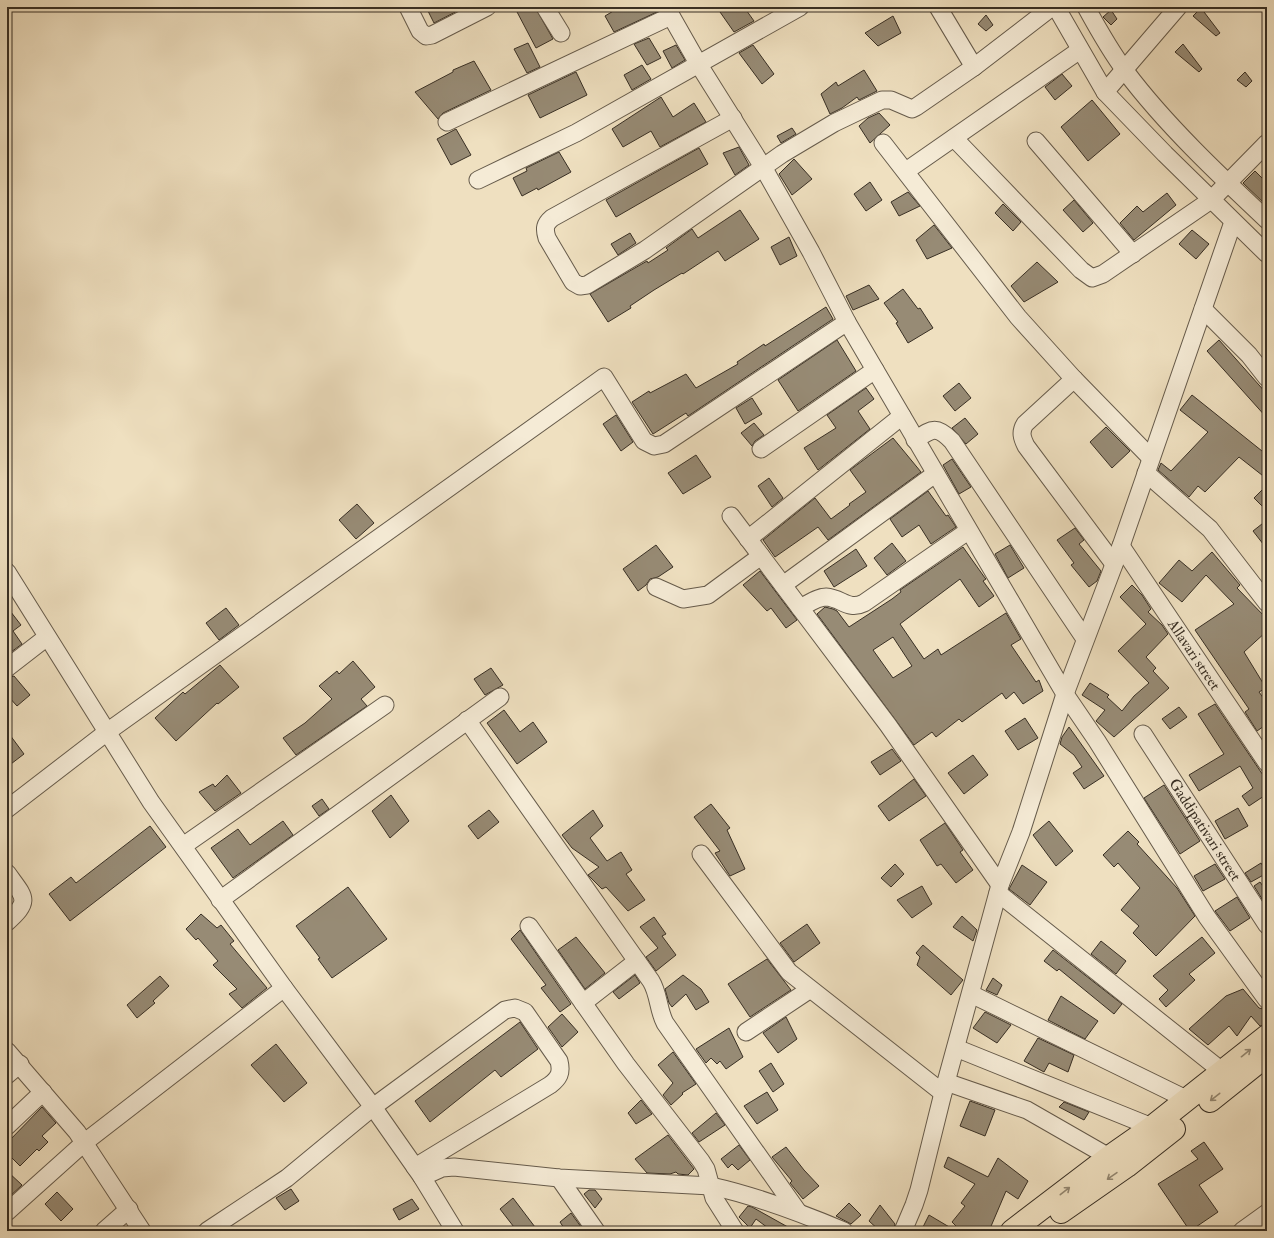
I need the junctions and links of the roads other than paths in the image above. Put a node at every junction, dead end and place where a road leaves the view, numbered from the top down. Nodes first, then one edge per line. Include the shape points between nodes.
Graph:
1 (408, 7) edge
2 (487, 7) edge
3 (545, 7) edge
4 (800, 7) edge
5 (938, 7) edge
6 (1052, 7) edge
7 (1056, 7) edge
8 (1086, 7) edge
9 (1178, 7) edge
10 (668, 12) edge
11 (561, 34) dead end
12 (1080, 50) junction
13 (699, 65) junction
14 (974, 67) junction
15 (1116, 81) junction
16 (733, 118) junction
17 (447, 122) dead end
18 (954, 138) junction
19 (1036, 141) dead end
20 (883, 143) dead end
21 (1267, 143) edge
22 (763, 167) junction
23 (906, 171) junction
24 (478, 180) dead end
25 (1220, 191) junction
26 (1267, 220) edge
27 (1233, 222) junction
28 (1133, 254) junction
29 (1267, 254) edge
30 (1203, 309) junction
31 (847, 322) junction
32 (875, 370) junction
33 (1267, 378) edge
34 (1074, 379) junction
35 (902, 416) junction
36 (915, 440) junction
37 (761, 449) dead end
38 (1149, 466) junction
39 (935, 474) junction
40 (732, 516) dead end
41 (968, 531) junction
42 (748, 539) junction
43 (1121, 546) junction
44 (761, 556) junction
45 (1114, 564) junction
46 (9, 579) edge
47 (783, 585) junction
48 (656, 586) dead end
49 (1267, 603) edge
50 (800, 608) junction
51 (47, 637) junction
52 (1085, 639) junction
53 (7, 668) edge
54 (1065, 694) junction
55 (500, 697) dead end
56 (386, 705) dead end
57 (467, 720) junction
58 (107, 732) junction
59 (1143, 734) dead end
60 (1267, 763) edge
61 (7, 809) edge
62 (182, 846) junction
63 (701, 854) dead end
64 (7, 872) edge
65 (999, 889) junction
66 (220, 900) junction
67 (7, 922) edge
68 (1267, 925) edge
69 (529, 926) dead end
70 (636, 961) junction
71 (284, 988) junction
72 (809, 990) junction
73 (971, 994) junction
74 (1267, 1000) edge
75 (583, 1003) junction
76 (746, 1032) dead end
77 (1267, 1036) edge
78 (956, 1048) junction
79 (7, 1051) edge
80 (1267, 1055) edge
81 (20, 1064) junction
82 (1223, 1072) junction
83 (7, 1075) edge
84 (944, 1088) junction
85 (43, 1092) junction
86 (1188, 1100) junction
87 (372, 1107) junction
88 (7, 1126) edge
89 (1152, 1127) junction
90 (85, 1142) junction
91 (1109, 1157) junction
92 (418, 1172) junction
93 (559, 1178) junction
94 (711, 1186) junction
95 (129, 1209) junction
96 (7, 1212) edge
97 (798, 1212) junction
98 (1267, 1213) edge
99 (1026, 1229) edge
100 (104, 1231) edge
101 (142, 1231) edge
102 (207, 1231) edge
103 (455, 1231) edge
104 (596, 1231) edge
105 (735, 1231) edge
106 (844, 1231) edge
107 (903, 1231) edge
108 (1242, 1231) edge

1 - 2 street via 420,31 426,36
3 - 11 street
4 - 13 street
5 - 14 street
6 - 14 street
7 - 12 street
8 - 15 street
9 - 15 street
10 - 13 street
10 - 17 street
12 - 15 street
12 - 18 street
13 - 16 street
13 - 24 street via 576,133
14 - 22 street via 912,109 891,100 882,100 834,123
15 - 25 street
15 - 25 street via 1145,96
16 - 22 street
16 - 22 street via 546,223 547,238 573,282 580,286 587,285 635,257
18 - 23 street
18 - 28 street via 1086,275 1098,277
19 - 28 street
20 - 23 street
21 - 25 street
22 - 31 street
23 - 34 street via 1009,306
25 - 26 street
25 - 27 street
25 - 28 street
27 - 29 street
27 - 30 street
30 - 33 street via 1249,355
30 - 38 street
31 - 32 street
31 - 58 street via 664,444 654,446 644,441 604,377
32 - 35 street
32 - 37 street
34 - 38 street
34 - 45 street via 1025,424 1022,439
35 - 36 street
35 - 42 street
36 - 39 street
36 - 52 street via 933,429 939,430 952,441
38 - 43 street
38 - 49 street via 1210,529
39 - 41 street
39 - 47 street
40 - 42 street
41 - 50 street via 864,603 850,606 825,597
41 - 54 street
42 - 44 street
43 - 45 street
43 - 60 street, Allavari street
44 - 47 street
44 - 48 street via 708,595 683,599
45 - 52 street
46 - 51 street
47 - 50 street
50 - 65 street via 888,725
51 - 53 street
51 - 58 street
52 - 54 street
54 - 65 street via 1021,832
54 - 74 street via 1207,917
55 - 57 street
56 - 62 street
57 - 66 street
57 - 70 street
58 - 61 street
58 - 62 street
59 - 68 street, Gaddipativari street
62 - 66 street
63 - 72 street via 782,965
64 - 67 street via 24,901 22,908
65 - 73 street
65 - 82 street
66 - 71 street
69 - 75 street
70 - 75 street
70 - 97 street via 656,988 661,1016 665,1023
71 - 87 street
71 - 90 street
72 - 76 street
72 - 84 street
73 - 78 street
73 - 86 street
75 - 94 street via 626,1064 701,1161
82 -> 77 main road
78 - 84 street
78 - 89 street
79 - 81 street
80 -> 99 main road via 1127,1166
81 - 83 street
81 - 85 street
82 - 86 main road
84 - 91 street via 1027,1110
84 - 107 street via 914,1205
85 - 88 street
85 - 90 street
86 - 89 main road
87 - 92 street
87 - 92 street via 505,1010 515,1008 525,1012 531,1020 559,1061 561,1070 558,1078
87 - 102 street via 287,1178
89 - 91 main road
90 - 95 street
90 - 96 street
99 -> 91 main road
92 - 93 street via 454,1168
92 - 103 street
93 - 94 street
93 - 104 street
94 - 97 street
94 - 105 street via 714,1198
95 - 100 street
95 - 101 street
97 - 106 street
98 - 108 street

